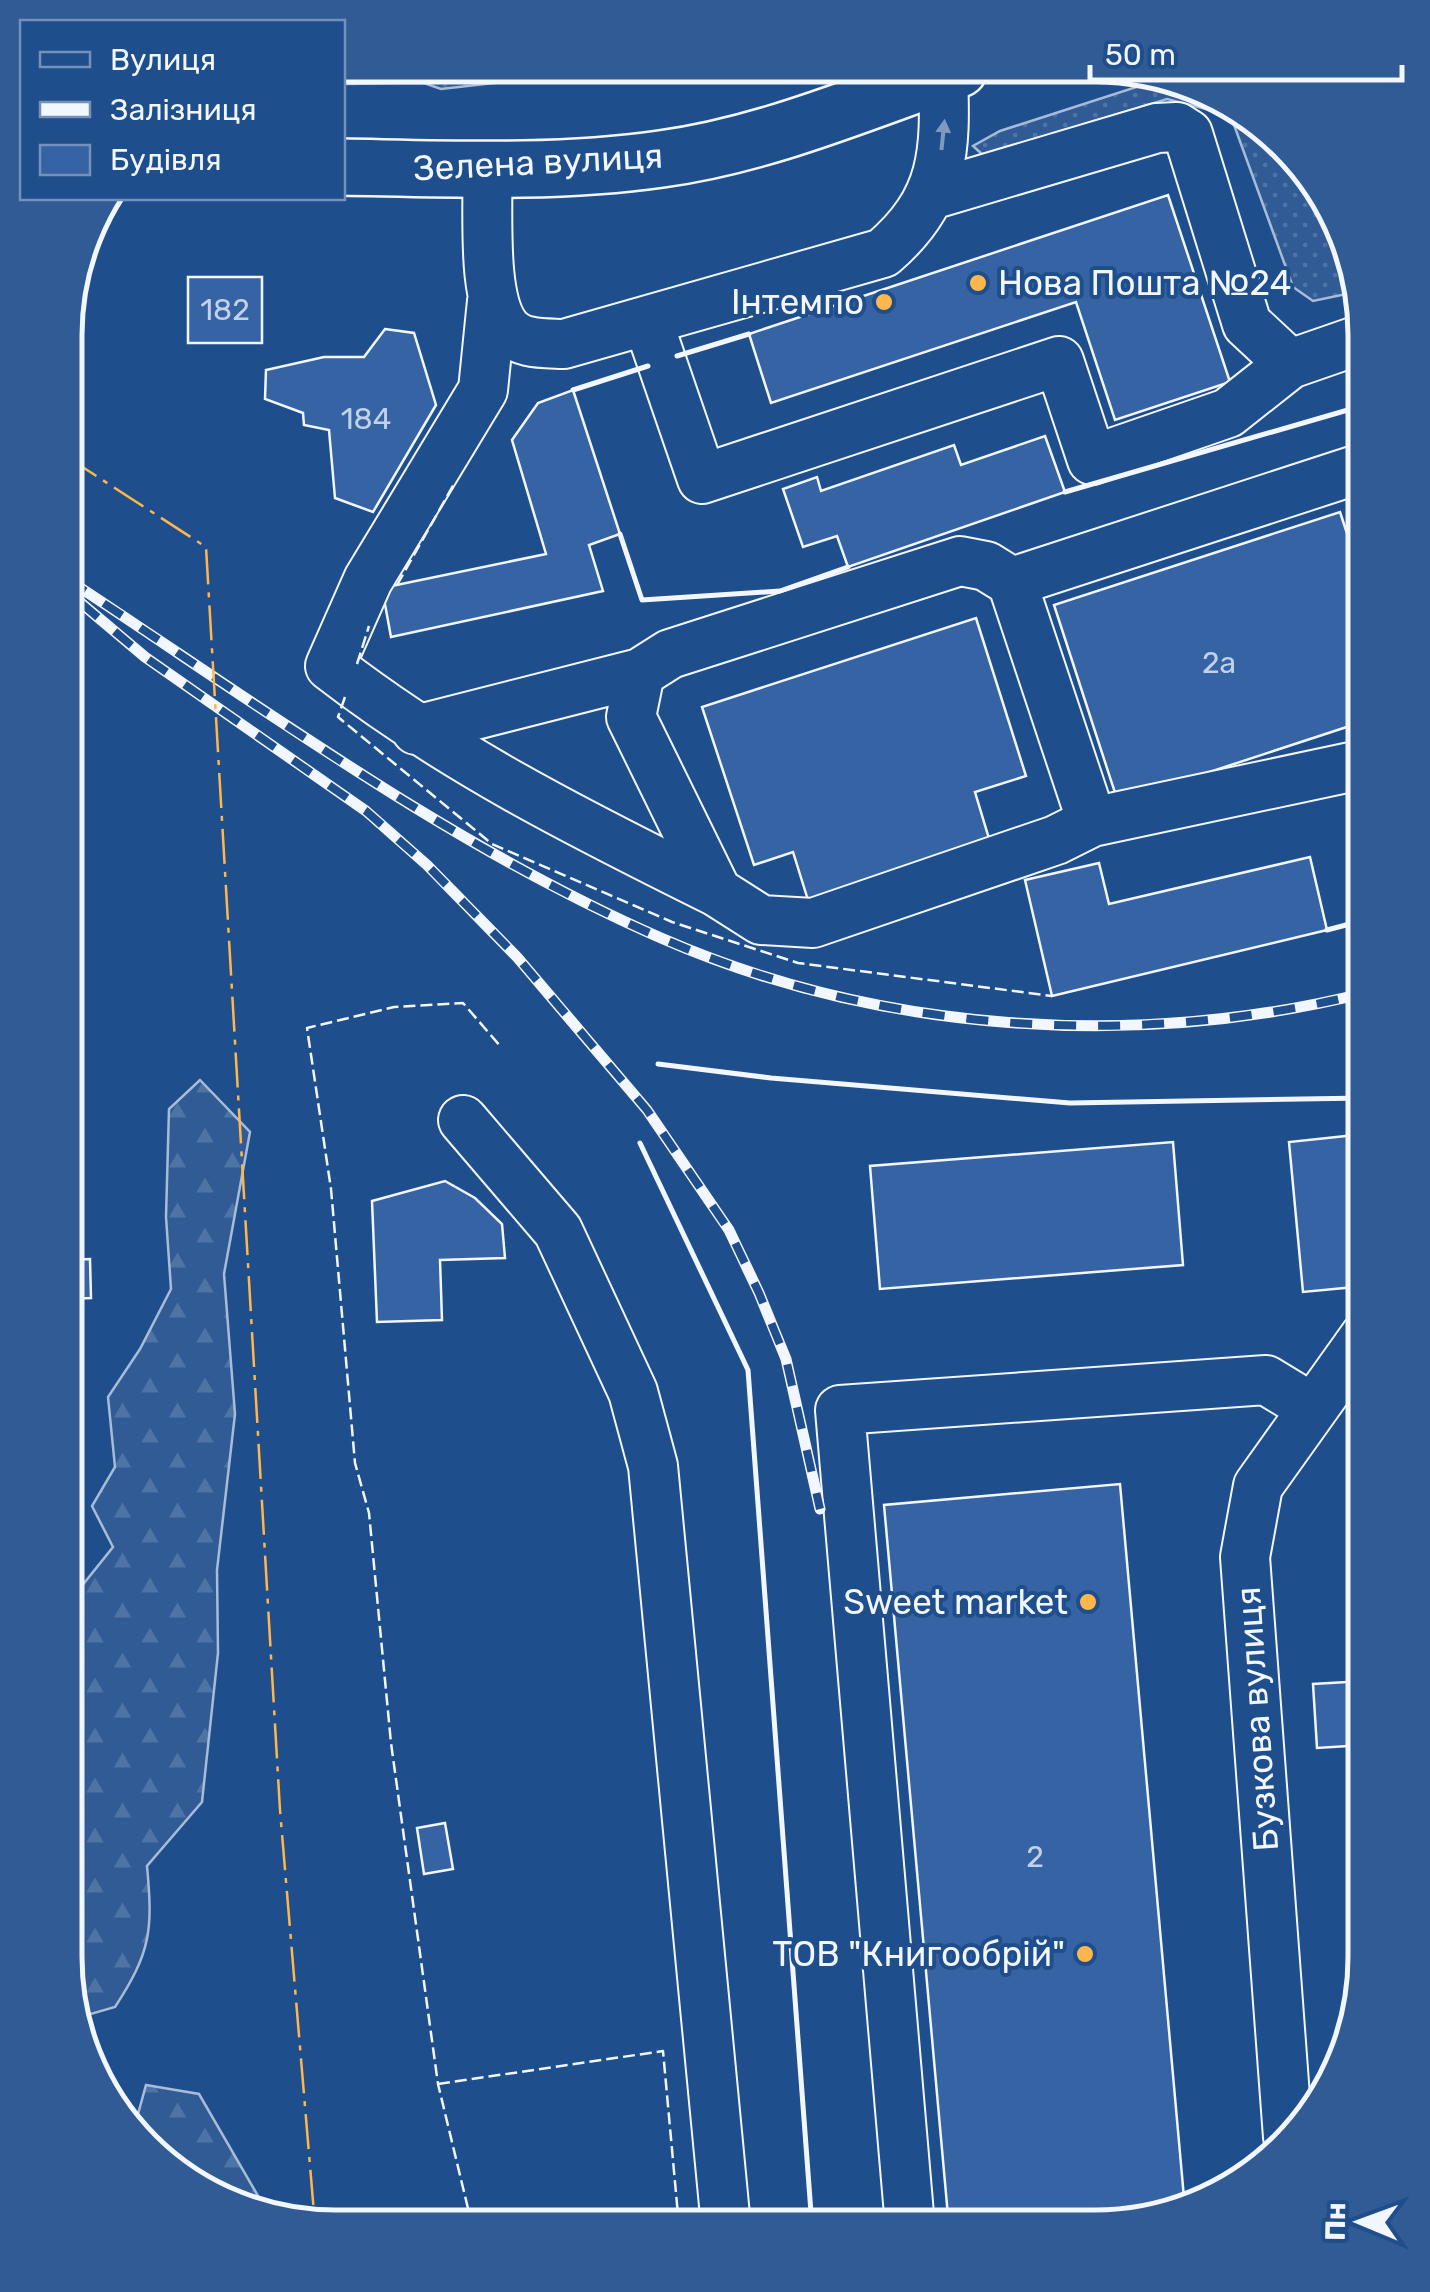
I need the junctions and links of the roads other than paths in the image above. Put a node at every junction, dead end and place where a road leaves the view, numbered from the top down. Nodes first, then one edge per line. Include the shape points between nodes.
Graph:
1 (922, 82) edge
2 (950, 82) edge
3 (345, 167) edge
4 (487, 168) junction
5 (931, 195) junction
6 (492, 301) junction
7 (648, 322) junction
8 (1348, 344) edge
9 (1290, 364) junction
10 (1348, 473) edge
11 (1012, 582) junction
12 (640, 673) junction
13 (416, 730) junction
14 (1348, 768) edge
15 (1092, 822) junction
16 (717, 892) junction
17 (463, 1120) dead end
18 (1347, 1359) edge
19 (1312, 1408) junction
20 (1287, 2121) edge
21 (724, 2210) edge
22 (909, 2210) edge

1 - 4 main road, Зелена вулиця via 794,127 689,154 606,166
5 -> 2 lane
3 - 4 main road, Зелена вулиця
4 - 6 lane
5 - 7 lane via 915,226 882,253
5 - 9 lane via 1157,128 1177,128 1188,134 1247,324
6 - 7 lane via 507,330 529,342 564,344
6 - 13 lane via 483,390 368,580 330,666
7 - 9 lane via 702,479 1058,362 1092,460 1228,413
8 - 9 lane
10 - 11 lane
11 - 12 lane via 986,566 960,561 670,654
11 - 15 lane
12 - 13 lane
12 - 16 lane via 631,717
13 - 16 lane via 530,798
14 - 15 lane
15 - 16 lane via 813,923 760,920
17 - 21 lane via 558,1232 633,1392 653,1466
18 - 19 lane, Бузкова вулиця
19 - 20 lane, Бузкова вулиця via 1258,1486 1245,1557
19 - 22 lane via 1266,1380 840,1410

